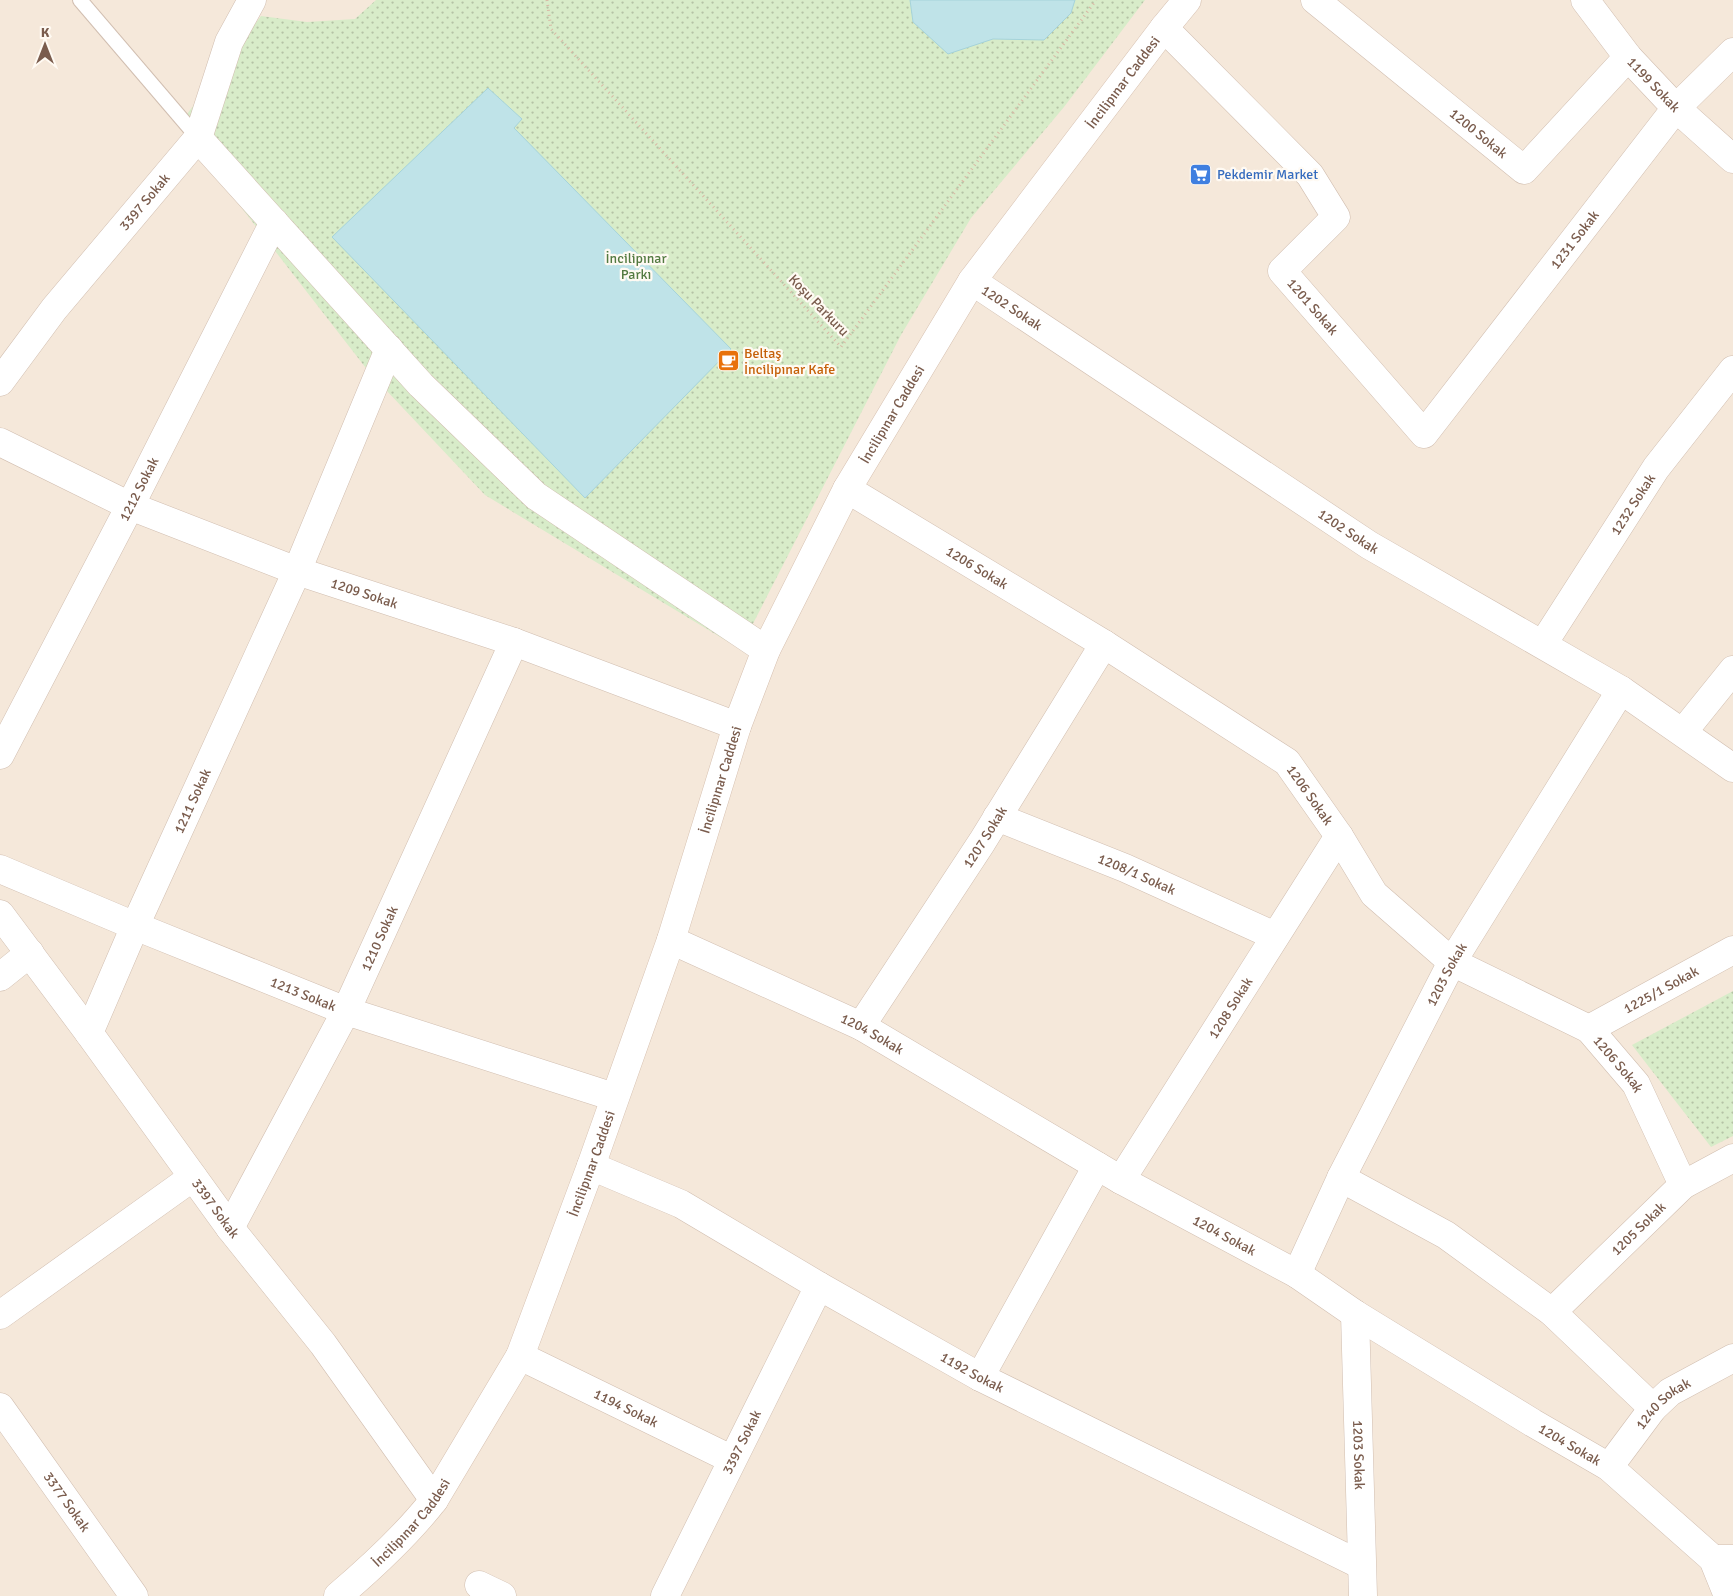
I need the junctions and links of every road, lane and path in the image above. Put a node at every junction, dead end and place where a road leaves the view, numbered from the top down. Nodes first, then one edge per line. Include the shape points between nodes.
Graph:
1 (80, 0) edge
2 (252, 0) edge
3 (547, 0) edge
4 (1096, 0) edge
5 (1187, 0) edge
6 (1315, 0) edge
7 (1585, 0) edge
8 (1164, 28) junction
9 (1733, 52) edge
10 (1628, 57) junction
11 (1676, 108) junction
12 (198, 138) junction
13 (1733, 159) edge
14 (274, 222) junction
15 (972, 281) junction
16 (389, 349) junction
17 (1733, 370) edge
18 (0, 382) edge
19 (1424, 434) joint
20 (0, 442) edge
21 (847, 489) junction
22 (130, 506) junction
23 (297, 571) junction
24 (514, 642) junction
25 (1104, 644) junction
26 (1543, 644) junction
27 (766, 650) junction
28 (1733, 670) edge
29 (1622, 690) junction
30 (736, 726) junction
31 (1684, 732) junction
32 (0, 755) edge
33 (1733, 768) edge
34 (998, 818) junction
35 (1339, 836) junction
36 (0, 869) edge
37 (0, 914) edge
38 (135, 926) junction
39 (1275, 936) junction
40 (671, 940) junction
41 (1733, 950) edge
42 (30, 953) junction
43 (1452, 962) junction
44 (0, 977) edge
45 (346, 1011) junction
46 (860, 1026) junction
47 (1589, 1029) junction
48 (89, 1033) junction
49 (614, 1097) junction
50 (1733, 1158) edge
51 (591, 1166) junction
52 (1097, 1166) junction
53 (193, 1177) junction
54 (1341, 1178) junction
55 (1121, 1180) junction
56 (1683, 1185) junction
57 (230, 1228) junction
58 (1297, 1274) junction
59 (819, 1286) junction
60 (1552, 1312) junction
61 (1355, 1314) junction
62 (0, 1315) edge
63 (520, 1356) junction
64 (1733, 1358) edge
65 (980, 1377) junction
66 (0, 1407) edge
67 (1653, 1408) junction
68 (732, 1459) junction
69 (1609, 1467) junction
70 (434, 1500) junction
71 (1723, 1559) edge
72 (1361, 1565) junction
73 (134, 1596) edge
74 (338, 1596) edge
75 (664, 1596) edge
76 (1363, 1596) edge
77 (1728, 1596) edge

1 - 12 lane
2 - 12 street, 3397 Sokak via 229,42
3 - 4 path, Koşu Parkuru via 551,29 841,347
5 - 8 street, İncilipınar Caddesi
6 - 10 street, 1200 Sokak via 1524,170
7 - 10 street, 1199 Sokak
8 - 15 street, İncilipınar Caddesi
8 - 19 street, 1201 Sokak via 1310,175 1336,217 1282,271
9 - 11 street, 1231 Sokak
10 - 11 street, 1199 Sokak
11 - 13 street, 1199 Sokak
11 - 19 street, 1231 Sokak
12 - 14 street
12 - 18 street, 3397 Sokak via 54,309
14 - 16 street
14 - 22 street, 1212 Sokak
15 - 21 street, İncilipınar Caddesi
15 - 26 street, 1202 Sokak via 1369,545
16 - 23 street, 1211 Sokak
16 - 27 street via 536,496
17 - 26 street, 1232 Sokak via 1656,468
20 - 22 street, 1209 Sokak
21 - 25 street, 1206 Sokak
21 - 27 street, İncilipınar Caddesi
22 - 23 street, 1209 Sokak
22 - 32 street, 1212 Sokak
23 - 24 street, 1209 Sokak
23 - 38 street, 1211 Sokak
24 - 30 street, 1209 Sokak
24 - 45 street, 1210 Sokak
25 - 34 street, 1207 Sokak
25 - 35 street, 1206 Sokak via 1286,762
26 - 29 street, 1202 Sokak
27 - 30 street, İncilipınar Caddesi
28 - 31 street
29 - 31 street, 1202 Sokak
29 - 43 street, 1203 Sokak
30 - 40 street, İncilipınar Caddesi
31 - 33 street, 1202 Sokak
34 - 39 street, 1208/1 Sokak via 1125,868
34 - 46 street, 1207 Sokak
35 - 39 street, 1208 Sokak
35 - 43 street, 1206 Sokak via 1374,894
36 - 38 street, 1213 Sokak
37 - 42 street, 3397 Sokak
38 - 45 street, 1213 Sokak
38 - 48 street, 1211 Sokak
39 - 55 street, 1208 Sokak
40 - 46 street, 1204 Sokak
40 - 49 street, İncilipınar Caddesi
41 - 47 street, 1225/1 Sokak
42 - 44 street
42 - 48 street, 3397 Sokak
43 - 47 street, 1206 Sokak
43 - 54 street, 1203 Sokak
45 - 49 street, 1213 Sokak
45 - 57 street, 1210 Sokak
46 - 52 street, 1204 Sokak
47 - 56 street, 1206 Sokak via 1636,1084
48 - 53 street, 3397 Sokak
49 - 51 street, İncilipınar Caddesi
50 - 56 street, 1205 Sokak
51 - 59 street, 1192 Sokak via 681,1204
51 - 63 street, İncilipınar Caddesi
52 - 55 street, 1204 Sokak
52 - 65 street
53 - 57 street, 3397 Sokak
53 - 62 street
54 - 58 street, 1203 Sokak
54 - 60 street via 1446,1235
55 - 58 street, 1204 Sokak
56 - 60 street, 1205 Sokak
57 - 70 street, 3397 Sokak via 323,1344
58 - 61 street, 1204 Sokak
59 - 65 street, 1192 Sokak
59 - 68 street, 3397 Sokak
60 - 67 street
61 - 69 street, 1204 Sokak
61 - 72 street, 1203 Sokak
63 - 68 street, 1194 Sokak
63 - 70 street, İncilipınar Caddesi
64 - 67 street, 1240 Sokak via 1670,1392
65 - 72 street, 1192 Sokak
66 - 73 street, 3377 Sokak
67 - 69 street, 1240 Sokak
68 - 75 street, 3397 Sokak
69 - 71 street, 1204 Sokak
70 - 74 street, İncilipınar Caddesi via 371,1568
71 - 77 street, 1204 Sokak
72 - 76 street, 1203 Sokak

